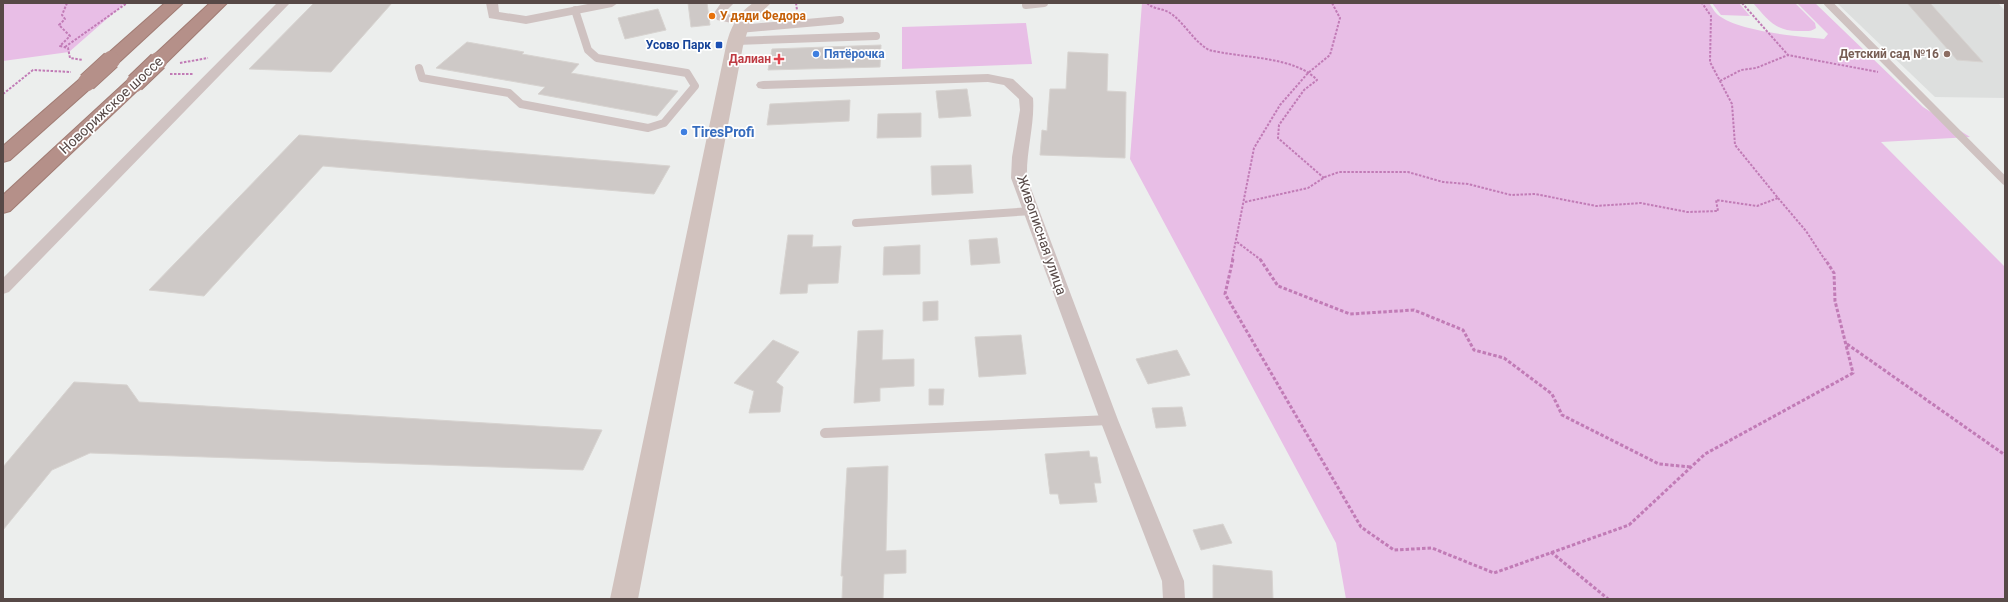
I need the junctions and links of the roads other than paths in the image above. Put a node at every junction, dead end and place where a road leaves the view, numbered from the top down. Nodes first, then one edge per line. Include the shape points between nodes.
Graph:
1 (175, 3) edge
2 (219, 3) edge
3 (284, 3) edge
4 (492, 3) edge
5 (612, 3) edge
6 (728, 3) edge
7 (763, 3) edge
8 (1044, 3) edge
9 (1828, 3) edge
10 (1026, 5) dead end
11 (575, 10) junction
12 (840, 20) dead end
13 (739, 30) junction
14 (876, 36) dead end
15 (419, 68) dead end
16 (763, 85) dead end
17 (3, 156) edge
18 (2005, 181) edge
19 (3, 206) edge
20 (1032, 211) junction
21 (856, 222) dead end
22 (3, 288) edge
23 (1109, 420) junction
24 (825, 433) dead end
25 (624, 599) edge
26 (1174, 599) edge

1 - 17 highway, bridge
2 - 19 highway, Новорижское шоссе, bridge
3 - 22 street
4 - 11 street via 493,15 526,20
5 - 11 street
6 - 13 street via 721,9 721,17
7 - 13 street via 750,12
8 - 10 lane
9 - 18 lane
11 - 15 lane via 588,50 597,58 687,73 695,86 664,123 648,128 521,104 509,94 422,78
12 - 13 lane
13 - 14 lane
13 - 25 street
16 - 20 street, Живописная улица via 988,78 1008,82 1026,98 1027,110 1019,157 1019,178
20 - 21 lane
20 - 23 street, Живописная улица
23 - 24 lane
23 - 26 street, Живописная улица via 1173,580

